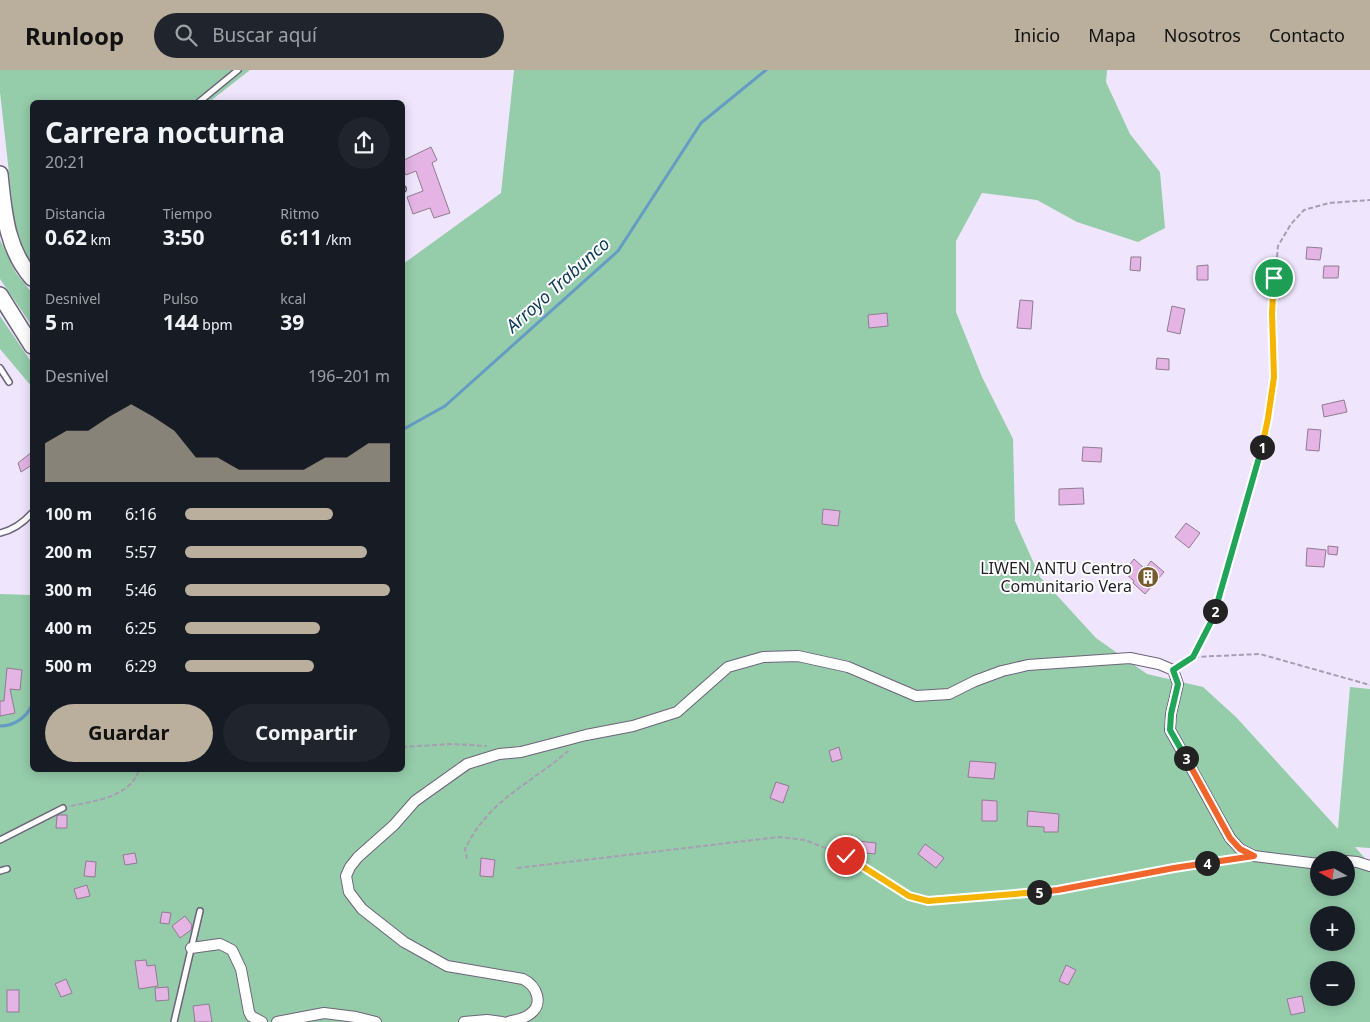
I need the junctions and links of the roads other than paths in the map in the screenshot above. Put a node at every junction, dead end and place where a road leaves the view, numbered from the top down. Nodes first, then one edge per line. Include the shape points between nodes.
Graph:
1 (238, 70) edge
2 (201, 100) edge
3 (0, 174) edge
4 (30, 275) edge
5 (0, 295) edge
6 (30, 343) edge
7 (0, 368) edge
8 (10, 382) dead end
9 (30, 515) edge
10 (0, 533) edge
11 (63, 808) road end
12 (0, 840) edge
13 (1355, 862) edge
14 (1310, 863) edge
15 (1370, 866) edge
16 (7, 869) dead end
17 (0, 872) edge
18 (200, 911) dead end
19 (191, 948) junction
20 (174, 1022) edge
21 (262, 1022) edge
22 (277, 1022) edge
23 (376, 1022) edge
24 (464, 1022) edge
25 (502, 1022) edge
26 (508, 1022) edge

1 - 2 lane
3 - 4 street via 9,236
5 - 6 street
7 - 8 lane
9 - 10 lane via 19,526
11 - 12 lane
13 - 15 street
14 - 26 street via 1254,856 1240,849 1230,838 1170,730 1178,684 1173,670 1159,664 1130,658 1028,665 974,681 949,694 916,696 848,666 798,656 763,657 728,667 677,712 633,726 522,752 499,754 468,764 415,801 350,867 346,876 349,892 362,909 404,942 448,966 529,982 537,993 537,1006 528,1016
16 - 17 lane
18 - 19 lane
19 - 20 lane
19 - 21 street via 220,944 232,950 240,969 250,1016
22 - 23 street via 324,1013
24 - 25 street

